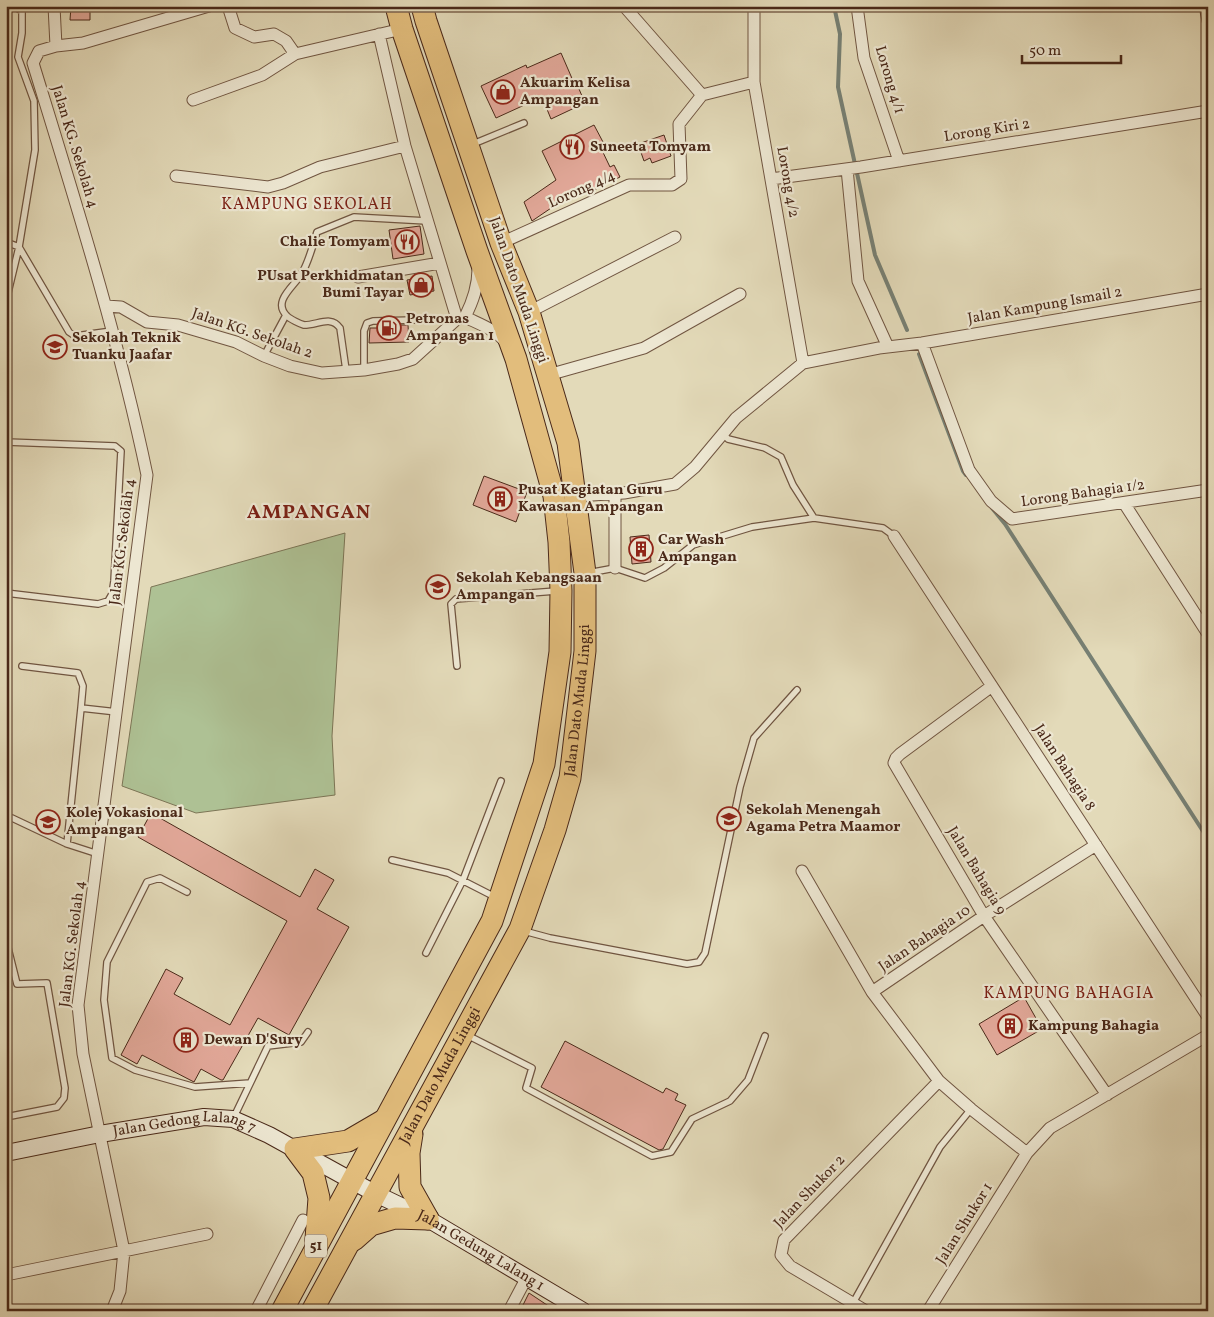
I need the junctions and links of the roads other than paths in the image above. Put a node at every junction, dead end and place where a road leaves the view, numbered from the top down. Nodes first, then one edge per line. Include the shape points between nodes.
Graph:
1 (14, 6) edge
2 (54, 6) edge
3 (209, 6) edge
4 (228, 6) edge
5 (396, 6) edge
6 (422, 6) edge
7 (624, 6) edge
8 (754, 6) edge
9 (857, 6) edge
10 (1205, 6) edge
11 (1208, 21) edge
12 (402, 29) junction
13 (379, 34) junction
14 (56, 46) junction
15 (295, 54) junction
16 (754, 82) junction
17 (702, 94) junction
18 (193, 100) dead end
19 (1208, 111) edge
20 (524, 123) dead end
21 (405, 146) junction
22 (468, 146) junction
23 (899, 161) junction
24 (847, 169) junction
25 (176, 176) dead end
26 (771, 179) junction
27 (427, 221) junction
28 (674, 237) dead end
29 (6, 242) edge
30 (501, 243) junction
31 (19, 247) junction
32 (477, 251) junction
33 (440, 263) junction
34 (358, 277) dead end
35 (740, 294) dead end
36 (1208, 294) edge
37 (6, 301) edge
38 (106, 306) junction
39 (529, 312) junction
40 (286, 315) junction
41 (461, 318) junction
42 (112, 331) junction
43 (922, 343) junction
44 (888, 347) junction
45 (264, 356) junction
46 (516, 359) junction
47 (803, 363) junction
48 (346, 370) junction
49 (364, 370) junction
50 (548, 375) junction
51 (722, 433) junction
52 (6, 442) edge
53 (1208, 490) edge
54 (615, 494) junction
55 (576, 496) junction
56 (1124, 503) junction
57 (814, 518) junction
58 (894, 536) joint
59 (615, 568) junction
60 (585, 574) junction
61 (561, 590) junction
62 (6, 594) edge
63 (1208, 634) edge
64 (22, 666) dead end
65 (457, 666) dead end
66 (992, 686) junction
67 (797, 690) dead end
68 (81, 708) junction
69 (117, 712) junction
70 (501, 780) dead end
71 (12, 818) dead end
72 (67, 844) junction
73 (1096, 845) junction
74 (98, 854) junction
75 (392, 860) dead end
76 (802, 871) dead end
77 (463, 880) junction
78 (187, 892) dead end
79 (499, 899) junction
80 (984, 916) junction
81 (520, 929) junction
82 (6, 940) edge
83 (426, 953) dead end
84 (872, 992) junction
85 (1208, 1017) edge
86 (308, 1032) dead end
87 (463, 1033) junction
88 (1208, 1035) edge
89 (765, 1036) dead end
90 (939, 1081) junction
91 (250, 1083) junction
92 (1107, 1095) junction
93 (971, 1109) junction
94 (6, 1117) edge
95 (233, 1119) junction
96 (385, 1120) junction
97 (414, 1124) junction
98 (100, 1134) junction
99 (295, 1149) junction
100 (6, 1153) edge
101 (1027, 1153) junction
102 (352, 1181) junction
103 (376, 1194) junction
104 (428, 1219) junction
105 (303, 1220) dead end
106 (207, 1234) dead end
107 (347, 1246) junction
108 (316, 1247) junction
109 (124, 1251) junction
110 (6, 1276) edge
111 (527, 1277) junction
112 (853, 1303) junction
113 (112, 1311) edge
114 (256, 1311) edge
115 (282, 1311) edge
116 (312, 1311) edge
117 (508, 1311) edge
118 (583, 1311) edge
119 (866, 1311) edge
120 (928, 1311) edge

1 - 31 lane via 22,11 18,56 34,101 35,150
2 - 14 street
3 - 14 street, Jalan KG. Sekolah 4 via 83,43
4 - 15 street via 235,28 254,37 274,34 286,41
5 - 12 highway, Jalan Dato Muda Linggi / 51
6 - 22 highway, Jalan Dato Muda Linggi / 51
7 - 17 street
8 - 16 street, Lorong 4/2
9 - 23 street, Lorong 4/1 via 864,58
10 - 11 street
12 - 13 street
12 - 32 highway, Jalan Dato Muda Linggi / 51
13 - 15 street
13 - 21 street
14 - 38 street, Jalan KG. Sekolah 4 via 39,52 33,63
15 - 18 street via 262,75
16 - 17 street
16 - 26 street, Lorong 4/2
17 - 30 street, Lorong 4/4 via 679,124 681,179 672,185 630,185
19 - 23 street, Lorong Kiri 2
20 - 22 lane
21 - 25 street via 320,167 268,187
21 - 27 street
22 - 30 highway, Jalan Dato Muda Linggi / 51
23 - 24 street, Lorong Kiri 2
24 - 26 street, Lorong Kiri 2
24 - 44 street via 858,281
26 - 47 street, Lorong 4/2
27 - 33 street
27 - 40 lane via 354,217 317,232 302,273 285,294 282,304
28 - 39 street
29 - 31 lane
30 - 39 highway, Jalan Dato Muda Linggi / 51
31 - 37 lane
31 - 42 lane via 69,332 75,336
32 - 41 street, Jalan KG. Sekolah 2 via 478,282 473,300
32 - 46 highway, Jalan Dato Muda Linggi / 51
33 - 34 street
33 - 41 street
35 - 50 street via 644,348
36 - 43 street, Jalan Kampung Ismail 2
38 - 42 street, Jalan KG. Sekolah 4
38 - 45 street, Jalan KG. Sekolah 2 via 120,307 147,322 178,325 236,342
39 - 50 highway, Jalan Dato Muda Linggi / 51
40 - 45 lane
40 - 48 lane via 303,325 330,320 337,323
41 - 46 street via 489,328 502,338
41 - 49 street, Jalan KG. Sekolah 2 via 413,359
41 - 49 lane via 367,323
42 - 69 street, Jalan KG. Sekolah 4 via 147,475
43 - 44 street, Jalan Kampung Ismail 2
43 - 56 street, Lorong Bahagia 1/2 via 970,470 992,501 1012,519
44 - 47 street, Jalan Kampung Ismail 2
45 - 48 street, Jalan KG. Sekolah 2 via 322,373
46 - 61 highway, Jalan Dato Muda Linggi / 51 via 554,496
47 - 51 street
48 - 49 street, Jalan KG. Sekolah 2
50 - 55 highway, Jalan Dato Muda Linggi / 51 via 568,443
51 - 54 street via 695,467 675,484
51 - 57 lane via 728,439 765,448 780,458
52 - 62 lane via 115,446 121,451 114,581 108,601 98,604
53 - 56 street, Lorong Bahagia 1/2
54 - 55 street
54 - 59 street
55 - 60 highway, Jalan Dato Muda Linggi / 51
56 - 63 street
57 - 58 lane via 883,528
57 - 59 lane via 752,527 693,545 664,568 645,578
58 - 66 street, Jalan Bahagia 8
59 - 60 lane
60 - 81 highway, Jalan Dato Muda Linggi / 51 via 585,651 570,778
61 - 65 lane via 456,599 451,604
61 - 79 highway, Jalan Dato Muda Linggi / 51 via 560,652 544,764
64 - 68 lane via 78,673 83,686
66 - 73 street, Jalan Bahagia 8
66 - 80 street, Jalan Bahagia 9 via 900,754 894,763
67 - 81 lane via 754,738 740,787 705,952 699,962 687,964 550,938
68 - 69 lane
68 - 72 lane
69 - 74 street, Jalan KG. Sekolah 4
70 - 77 lane
71 - 72 lane
72 - 74 lane
73 - 80 street, Jalan Bahagia 10
73 - 85 street, Jalan Bahagia 8
74 - 98 street, Jalan KG. Sekolah 4 via 78,1005 83,1054
75 - 77 lane via 448,872
76 - 84 street, Jalan Bahagia 10
77 - 79 lane
77 - 83 lane
78 - 91 lane via 160,878 147,882 107,962 104,1000 112,1058 135,1070 195,1087
79 - 96 highway, Jalan Dato Muda Linggi / 51 via 492,921
80 - 84 street, Jalan Bahagia 10
80 - 92 street, Jalan Bahagia 9
81 - 87 highway, Jalan Dato Muda Linggi / 51
82 - 94 lane via 18,984 47,983 66,1088 57,1107
84 - 90 street, Jalan Bahagia 10
86 - 91 lane via 300,1042 268,1046
87 - 89 lane via 532,1068 526,1088 652,1156 671,1152 692,1119 730,1102 748,1080
87 - 97 highway, Jalan Dato Muda Linggi / 51
88 - 92 street, Jalan Shukor 1
90 - 93 street, Jalan Bahagia 10
90 - 112 street, Jalan Shukor 2 via 784,1240 780,1254 790,1266
91 - 95 lane
92 - 101 street, Jalan Shukor 1 via 1050,1128
93 - 101 street, Jalan Bahagia 10
93 - 112 lane via 940,1147
95 - 98 street, Jalan Gedong Lalang 7 via 204,1117
95 - 99 street, Jalan Gedong Lalang 7
96 - 99 highway via 348,1141
96 - 102 highway, Jalan Dato Muda Linggi / 51
97 - 103 highway, Jalan Dato Muda Linggi / 51
97 - 104 highway via 409,1153 410,1187
98 - 100 street, Jalan Gedong Lalang 7
98 - 109 street, Jalan KG. Sekolah 4
99 - 102 street, Jalan Gedong Lalang 7
99 - 108 highway via 313,1173 319,1198
101 - 120 street, Jalan Shukor 1
102 - 103 street, Jalan Gedung Lalang 1
102 - 108 highway, 51
103 - 104 street, Jalan Gedung Lalang 1
103 - 107 highway, 51
104 - 107 highway via 396,1218 371,1225
104 - 111 street, Jalan Gedung Lalang 1
105 - 114 street
106 - 109 street
107 - 116 highway, 51
108 - 115 highway, 51
109 - 110 street
109 - 113 street, Jalan KG. Sekolah 4 via 120,1291
111 - 117 street
111 - 118 street, Jalan Gedung Lalang 1
112 - 119 street, Jalan Shukor 2

